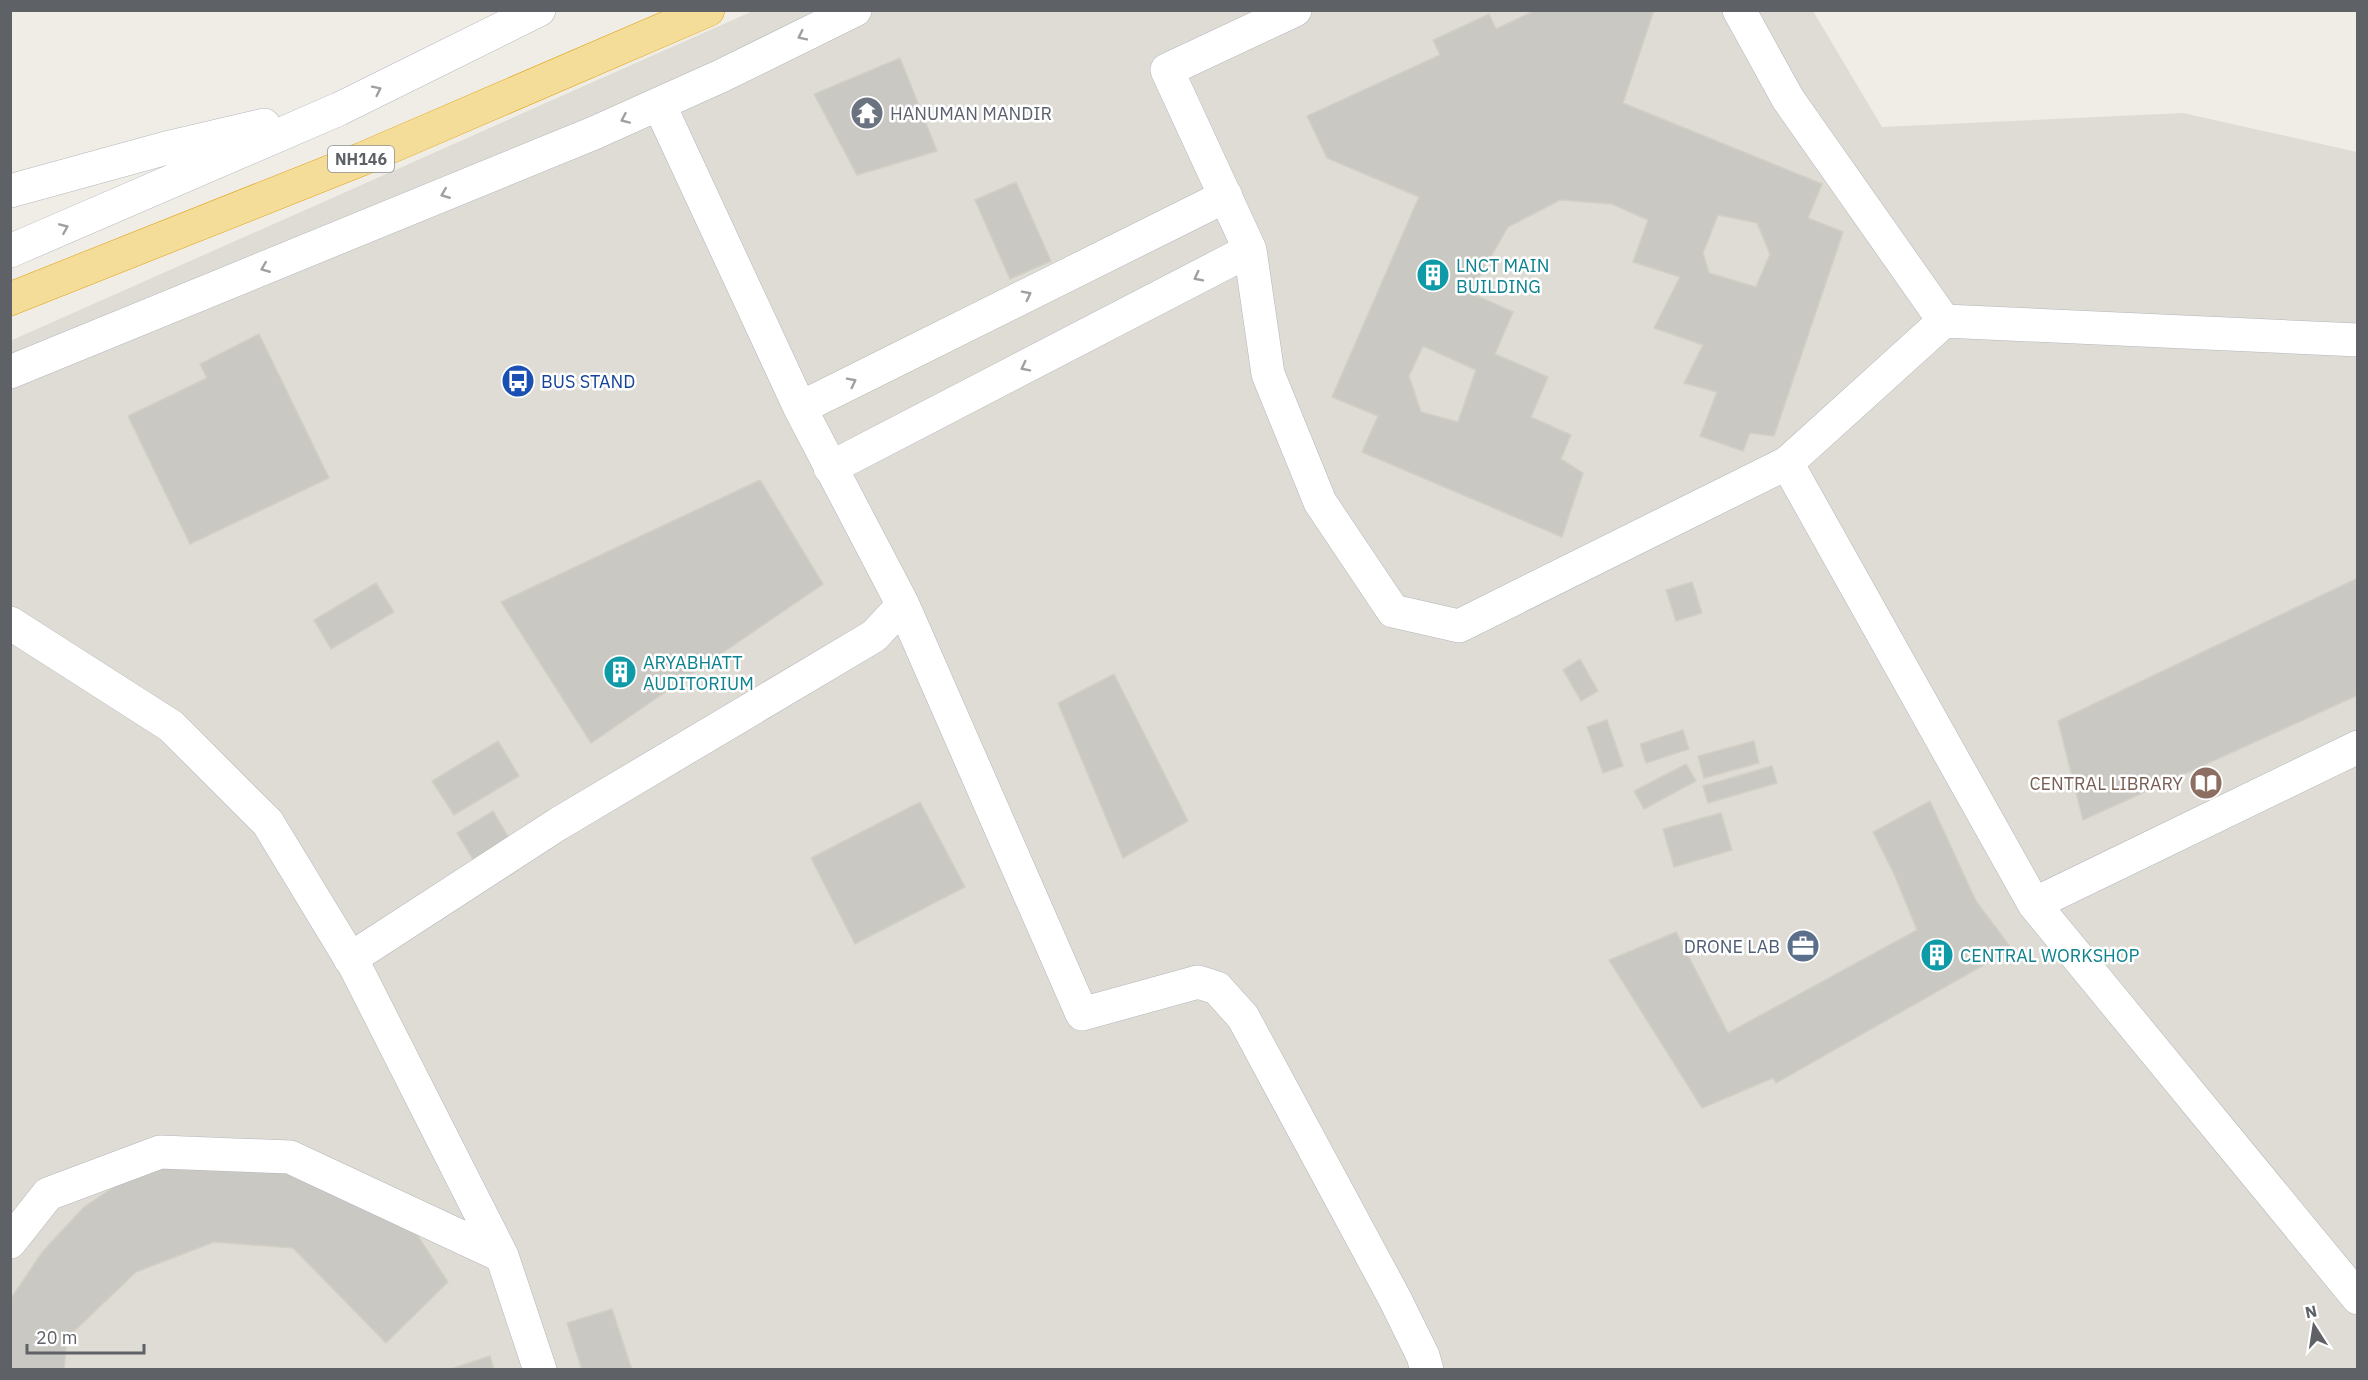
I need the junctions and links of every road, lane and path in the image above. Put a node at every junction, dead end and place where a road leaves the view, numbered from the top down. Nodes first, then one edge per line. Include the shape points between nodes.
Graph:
1 (539, 10) edge
2 (708, 10) edge
3 (855, 10) edge
4 (1295, 10) edge
5 (1739, 10) edge
6 (659, 104) junction
7 (339, 109) junction
8 (10, 191) edge
9 (1226, 196) junction
10 (1250, 250) junction
11 (10, 251) edge
12 (10, 299) edge
13 (1944, 321) junction
14 (2358, 340) edge
15 (10, 372) edge
16 (800, 408) junction
17 (1787, 463) junction
18 (831, 468) junction
19 (903, 605) junction
20 (10, 623) edge
21 (2358, 747) edge
22 (2034, 904) junction
23 (350, 959) junction
24 (10, 1242) edge
25 (502, 1256) junction
26 (2358, 1298) edge
27 (540, 1370) edge
28 (1427, 1370) edge

7 -> 1 street
2 - 12 highway, NH146 via 362,159
3 -> 6 street
4 - 9 street via 1167,70
5 - 13 street via 1788,99
6 -> 15 street
6 - 16 street
7 - 8 street via 170,147
11 -> 7 street
9 - 10 street
16 -> 9 street
10 - 17 street via 1268,374 1320,502 1393,611 1460,626
10 -> 18 street
13 - 14 street
13 - 17 street
16 - 18 street
17 - 22 street
18 - 19 street
19 - 23 street via 874,636 558,824
19 - 28 street via 1083,1014 1198,982 1217,988 1249,1027 1395,1299
20 - 23 street via 171,726 268,823
21 - 22 street
22 - 26 street
23 - 25 street
24 - 25 street via 48,1194 160,1152 290,1157
25 - 27 street

